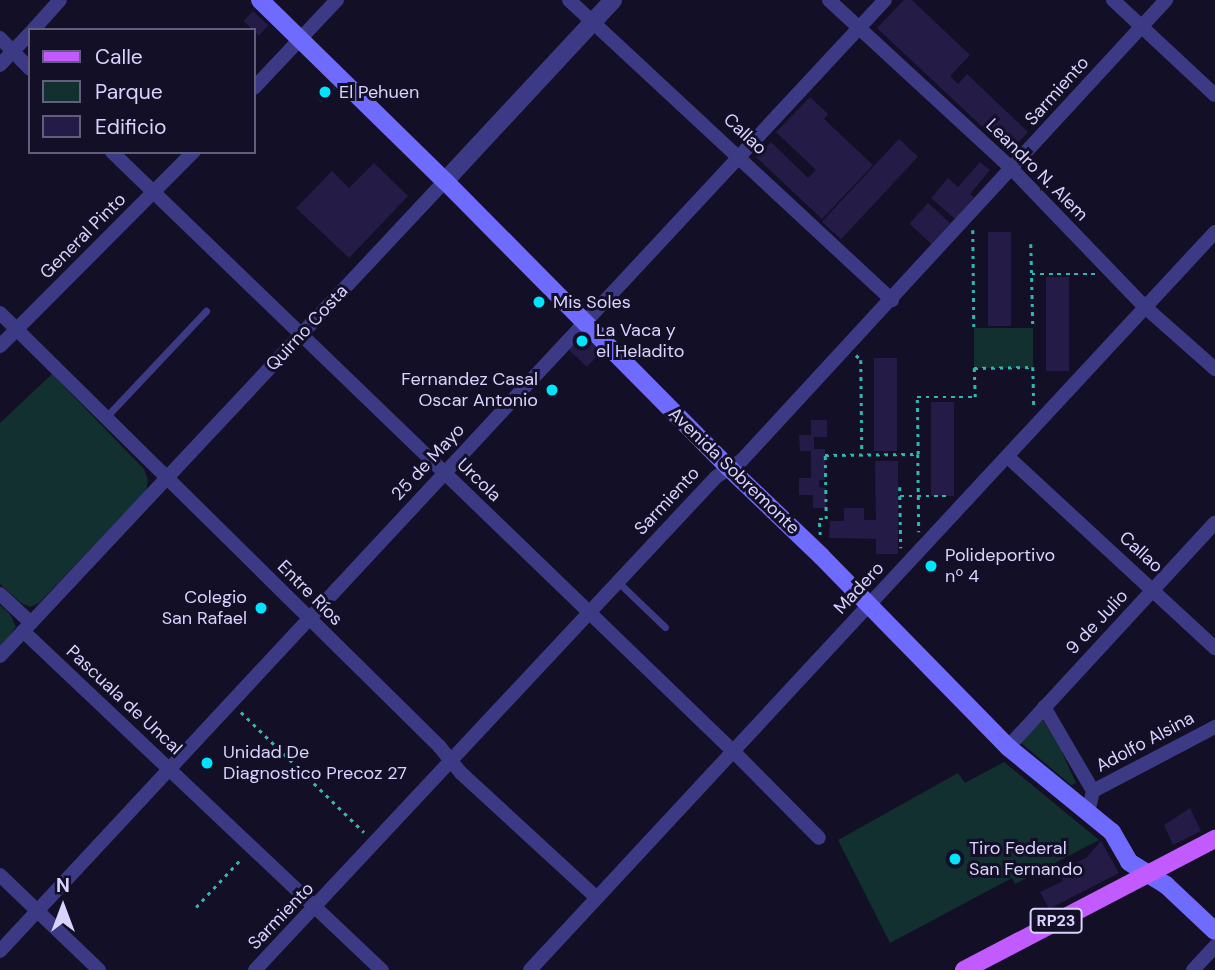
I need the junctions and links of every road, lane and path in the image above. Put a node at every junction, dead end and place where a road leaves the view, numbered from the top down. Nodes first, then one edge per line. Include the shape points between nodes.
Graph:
1 (60, 0) edge
2 (260, 0) edge
3 (337, 0) edge
4 (569, 0) edge
5 (613, 0) edge
6 (829, 0) edge
7 (885, 0) edge
8 (1113, 0) edge
9 (1166, 0) edge
10 (593, 22) junction
11 (1142, 27) junction
12 (34, 28) edge
13 (859, 28) junction
14 (28, 34) edge
15 (0, 38) edge
16 (300, 39) junction
17 (13, 51) junction
18 (0, 65) edge
19 (28, 67) edge
20 (256, 86) edge
21 (1215, 96) edge
22 (114, 154) edge
23 (191, 154) edge
24 (739, 155) junction
25 (1012, 169) junction
26 (445, 181) junction
27 (153, 194) junction
28 (972, 212) junction
29 (1215, 232) edge
30 (1031, 244) dead end
31 (1032, 274) junction
32 (1113, 274) junction
33 (892, 300) junction
34 (1145, 307) junction
35 (206, 311) dead end
36 (0, 313) edge
37 (583, 321) junction
38 (974, 328) dead end
39 (1033, 328) dead end
40 (17, 329) junction
41 (300, 335) junction
42 (0, 346) edge
43 (861, 360) dead end
44 (1215, 369) edge
45 (106, 417) junction
46 (1034, 428) junction
47 (862, 454) junction
48 (918, 454) junction
49 (1008, 457) junction
50 (729, 467) junction
51 (444, 473) junction
52 (167, 477) junction
53 (900, 486) dead end
54 (900, 496) junction
55 (919, 496) junction
56 (954, 496) dead end
57 (1215, 523) edge
58 (919, 551) junction
59 (821, 555) junction
60 (901, 570) junction
61 (618, 582) junction
62 (1154, 590) junction
63 (0, 594) edge
64 (870, 605) junction
65 (589, 612) junction
66 (308, 619) junction
67 (27, 627) junction
68 (665, 627) dead end
69 (1215, 648) edge
70 (0, 656) edge
71 (231, 702) junction
72 (1044, 707) junction
73 (1215, 727) edge
74 (1008, 747) junction
75 (733, 751) junction
76 (451, 761) junction
77 (169, 769) junction
78 (1093, 791) junction
79 (1088, 812) junction
80 (818, 838) dead end
81 (1215, 839) edge
82 (376, 843) junction
83 (252, 848) junction
84 (1149, 873) junction
85 (0, 876) edge
86 (596, 897) junction
87 (196, 907) dead end
88 (315, 908) junction
89 (38, 910) junction
90 (1215, 931) edge
91 (1215, 946) edge
92 (0, 951) edge
93 (99, 970) edge
94 (255, 970) edge
95 (382, 970) edge
96 (530, 970) edge
97 (964, 970) edge
98 (1193, 970) edge

1 - 12 street
2 - 16 main road, Avenida Sobremonte
3 - 16 street
4 - 10 street, Callao
5 - 10 street, Quirno Costa
6 - 13 street, Leandro N. Alem
7 - 13 street, 25 de Mayo
8 - 11 street
9 - 11 street, Sarmiento
10 - 24 street, Callao
10 - 26 street, Quirno Costa
11 - 21 street
11 - 25 street, Sarmiento
13 - 24 street, 25 de Mayo
13 - 25 street, Leandro N. Alem
14 - 17 street
15 - 17 street
16 - 20 street
16 - 26 main road, Avenida Sobremonte
17 - 18 street
17 - 19 street
22 - 27 street, Urcola
23 - 27 street, General Pinto
24 - 33 street, Callao
24 - 37 street, 25 de Mayo
25 - 28 street, Sarmiento
25 - 32 street, Leandro N. Alem
26 - 37 main road, Avenida Sobremonte
26 - 41 street, Quirno Costa
27 - 40 street, General Pinto
27 - 41 street, Urcola
28 - 33 street, Sarmiento
28 - 38 path
29 - 34 street, Madero
30 - 31 path
31 - 32 path
31 - 39 path
32 - 34 street, Leandro N. Alem
33 - 50 street, Sarmiento via 742,460
34 - 44 street, Leandro N. Alem
34 - 46 street, Madero
35 - 45 lane
36 - 40 street, Entre Ríos
37 - 50 main road, Avenida Sobremonte
37 - 51 street, 25 de Mayo
40 - 42 street, General Pinto
40 - 45 street, Entre Ríos
41 - 51 street, Urcola
41 - 52 street, Quirno Costa
43 - 47 path
45 - 52 street, Entre Ríos
46 - 48 path via 1033,367 974,368 975,397 917,397
46 - 49 street, Madero
47 - 48 path
47 - 59 path via 825,455 826,519 819,519
48 - 55 path
49 - 58 street, Madero
49 - 62 street, Callao
50 - 59 main road, Avenida Sobremonte
50 - 61 street, Sarmiento
51 - 65 street, Urcola
51 - 66 street, 25 de Mayo
52 - 66 street, Entre Ríos
52 - 67 street, Quirno Costa
53 - 54 path
54 - 55 path
54 - 60 path
55 - 56 path
55 - 58 path
57 - 62 street, 9 de Julio
58 - 60 street, Madero
59 - 64 main road, Avenida Sobremonte
60 - 64 street, Madero
61 - 65 street, Sarmiento
61 - 68 lane
62 - 69 street, Callao
62 - 72 street, 9 de Julio
63 - 67 street, Pascuala de Uncal
64 - 74 main road, Avenida Sobremonte
64 - 75 street, Madero
65 - 75 street, Urcola
65 - 76 street, Sarmiento
66 - 71 street, 25 de Mayo
66 - 76 street, Entre Ríos
67 - 70 street, Quirno Costa
67 - 77 street, Pascuala de Uncal
71 - 77 street, 25 de Mayo
71 - 82 path
72 - 74 street, 9 de Julio
72 - 78 street
73 - 78 street, Adolfo Alsina
74 - 79 main road, Avenida Sobremonte
75 - 80 street, Urcola
75 - 86 street, Madero
76 - 82 street, Sarmiento
76 - 86 street, Entre Ríos
77 - 83 street, Pascuala de Uncal
77 - 89 street, 25 de Mayo
78 - 79 street
79 - 84 main road, Avenida Sobremonte via 1112,832 1129,862
81 - 84 main road, RP23
82 - 88 street, Sarmiento
83 - 87 path
83 - 88 street, Pascuala de Uncal
84 - 90 main road, Avenida Sobremonte
84 - 97 main road, RP23
85 - 89 street
86 - 96 street, Madero
88 - 94 street, Sarmiento
88 - 95 street, Pascuala de Uncal
89 - 92 street, 25 de Mayo
89 - 93 street
91 - 98 street

